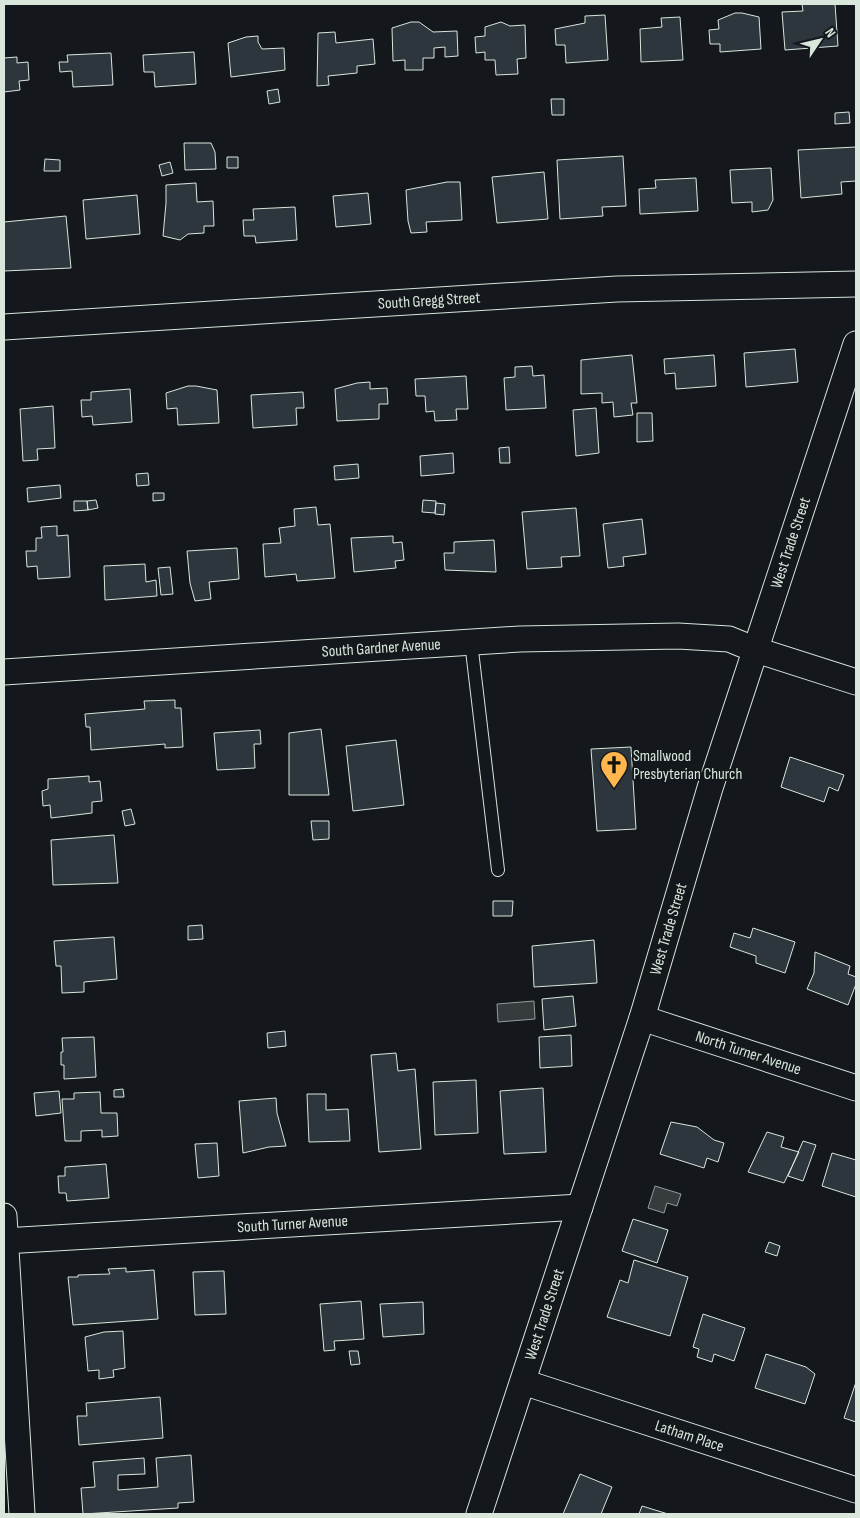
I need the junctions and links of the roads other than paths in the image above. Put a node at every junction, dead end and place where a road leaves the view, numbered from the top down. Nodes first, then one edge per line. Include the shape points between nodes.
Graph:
1 (856, 284) edge
2 (4, 327) edge
3 (856, 344) edge
4 (471, 642) junction
5 (756, 650) junction
6 (4, 672) edge
7 (856, 682) edge
8 (498, 870) dead end
9 (642, 1018) junction
10 (856, 1088) edge
11 (580, 1208) junction
12 (4, 1216) edge
13 (4, 1241) edge
14 (523, 1382) junction
15 (856, 1490) edge
16 (22, 1514) edge
17 (479, 1514) edge

1 - 2 street, South Gregg Street via 617,289
3 - 5 street, West Trade Street
4 - 5 street, South Gardner Avenue via 678,636 728,639
4 - 6 street, South Gardner Avenue
4 - 8 lane
5 - 7 street, South Gardner Avenue
5 - 9 street, West Trade Street via 710,788
9 - 10 street, North Turner Avenue
9 - 11 street, West Trade Street
11 - 13 street, South Turner Avenue
11 - 14 street, West Trade Street
12 - 13 street
13 - 16 street
14 - 15 street, Latham Place
14 - 17 street, West Trade Street

